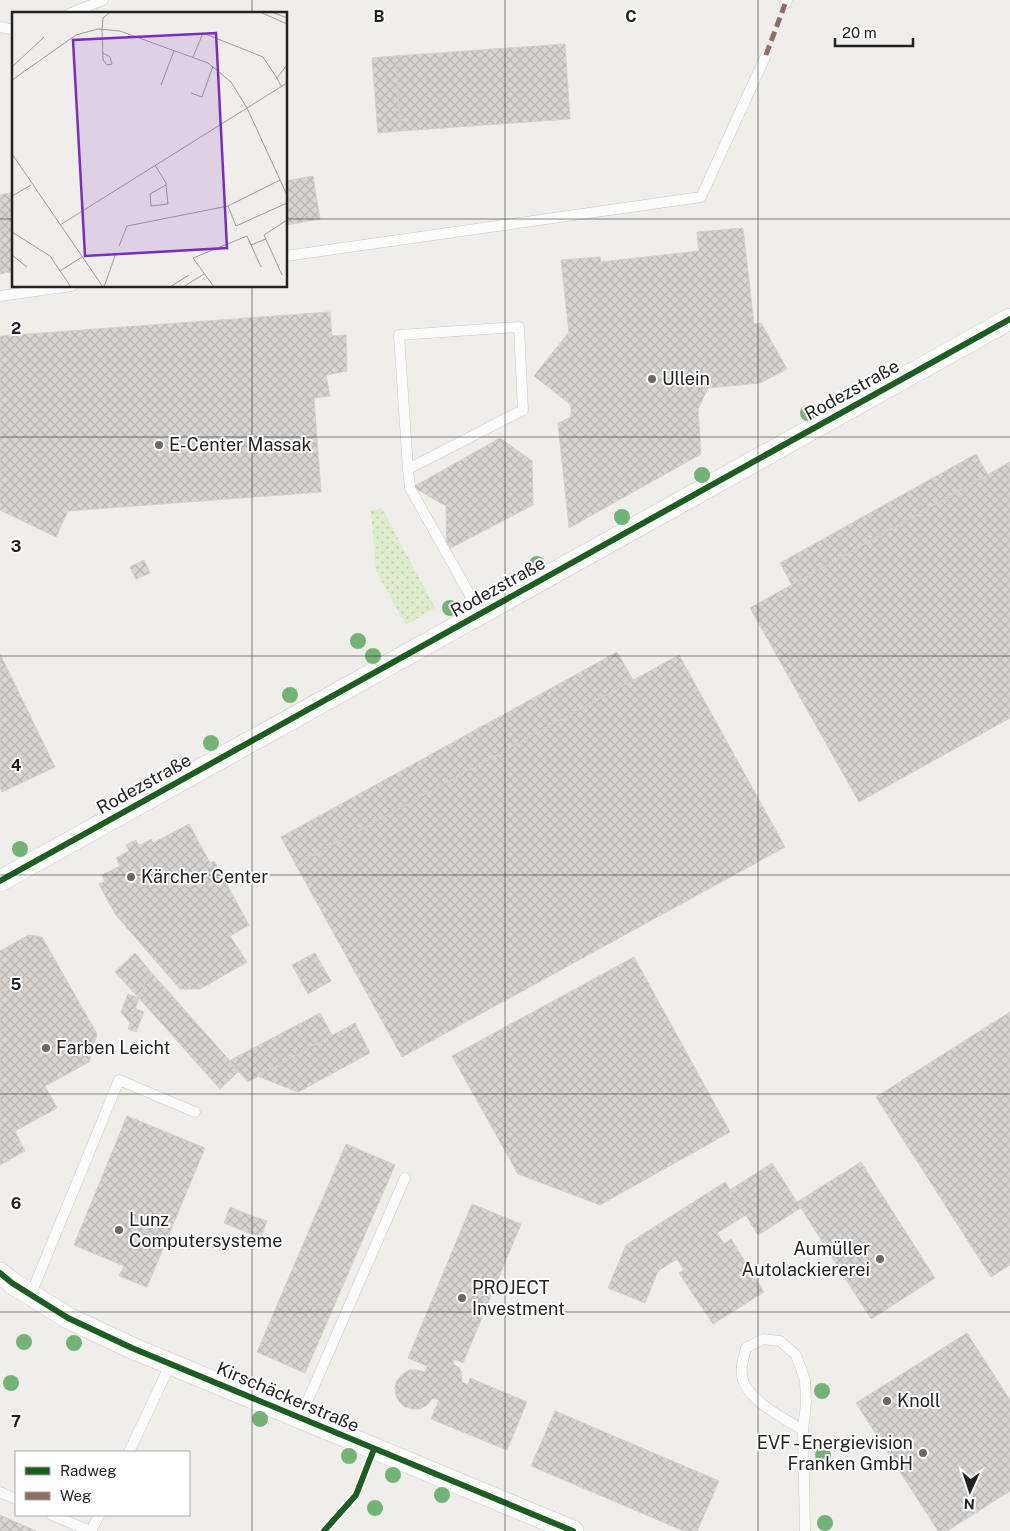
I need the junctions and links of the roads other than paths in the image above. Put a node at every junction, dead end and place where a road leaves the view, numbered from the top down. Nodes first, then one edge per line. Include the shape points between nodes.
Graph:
1 (103, 0) edge
2 (74, 12) edge
3 (766, 54) dead end
4 (288, 256) edge
5 (58, 288) edge
6 (0, 296) edge
7 (1010, 319) edge
8 (408, 469) junction
9 (480, 613) junction
10 (0, 881) edge
11 (195, 1112) dead end
12 (405, 1178) dead end
13 (0, 1273) edge
14 (31, 1294) junction
15 (170, 1365) junction
16 (300, 1418) junction
17 (803, 1430) junction
18 (129, 1451) edge
19 (0, 1492) edge
20 (15, 1499) edge
21 (54, 1516) edge
22 (98, 1516) edge
23 (90, 1531) edge
24 (573, 1531) edge
25 (805, 1531) edge

1 - 2 lane
3 - 4 lane via 701,197
5 - 6 lane
7 - 9 street, Rodezstraße
8 - 8 lane via 400,336 519,328 524,410
8 - 9 lane via 410,488
9 - 10 street, Rodezstraße
11 - 14 lane via 119,1080
12 - 16 lane
13 - 14 street, Kirschäckerstraße
14 - 15 street, Kirschäckerstraße via 68,1318
15 - 16 street, Kirschäckerstraße
15 - 18 lane
16 - 24 street, Kirschäckerstraße
17 - 17 lane via 805,1380 796,1355 780,1341 763,1339 746,1348 742,1365 744,1382 754,1398
17 - 25 lane
19 - 20 lane
21 - 23 lane
22 - 23 lane

